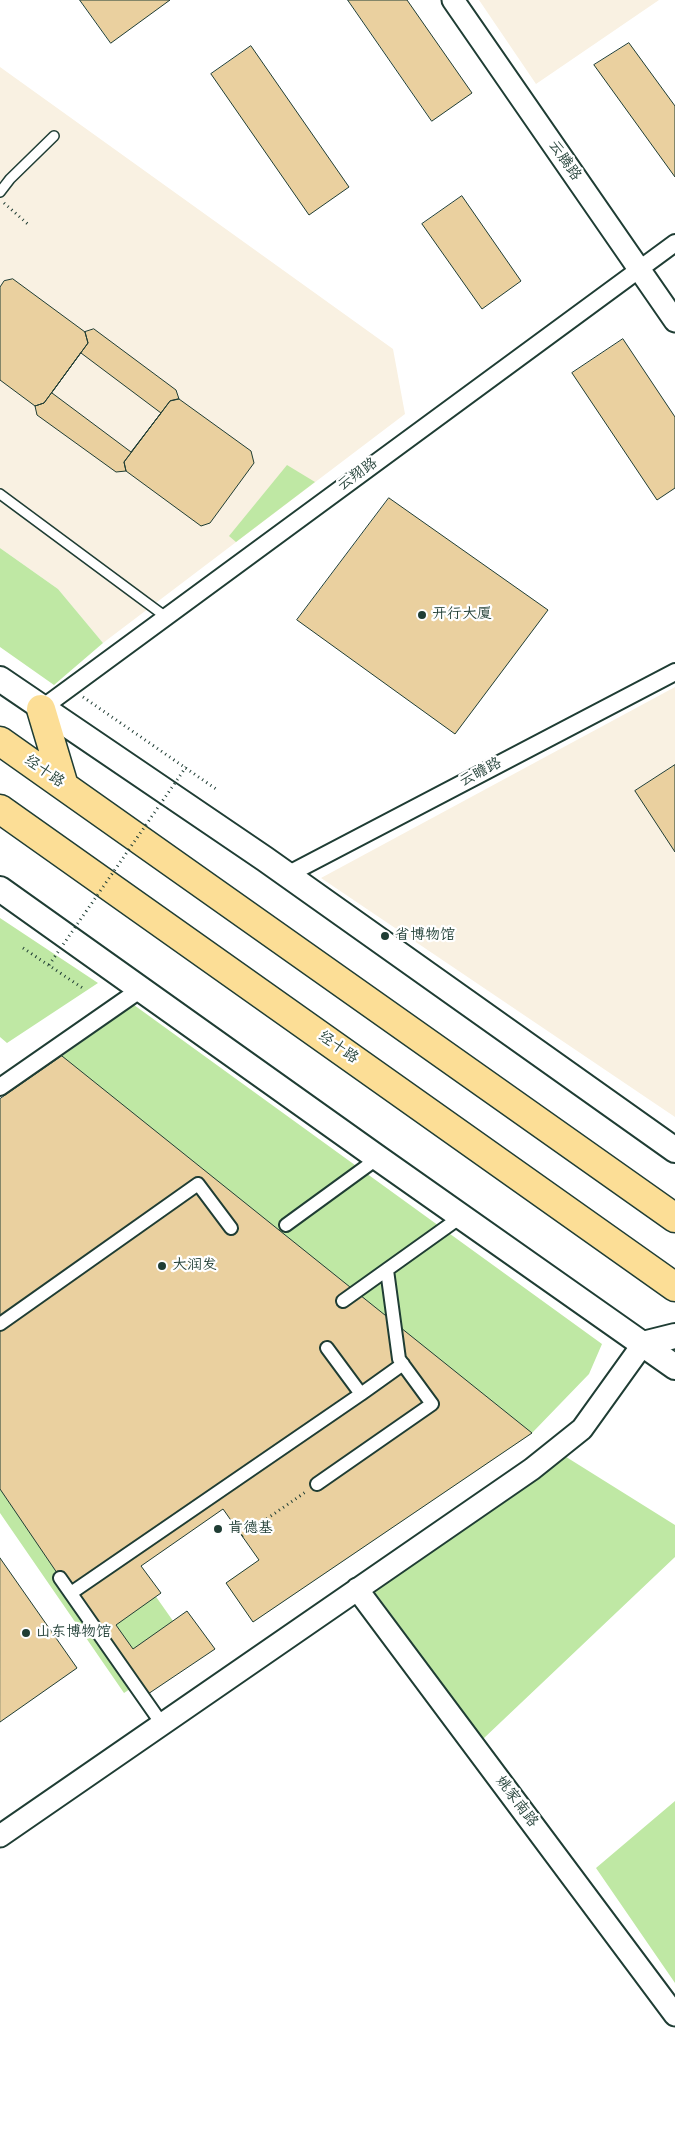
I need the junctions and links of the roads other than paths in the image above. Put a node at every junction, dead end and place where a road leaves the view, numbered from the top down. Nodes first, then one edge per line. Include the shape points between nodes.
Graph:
1 (452, 0) edge
2 (54, 136) dead end
3 (1, 187) edge
4 (675, 243) edge
5 (638, 268) junction
6 (675, 321) edge
7 (0, 494) edge
8 (166, 617) junction
9 (675, 672) edge
10 (0, 679) edge
11 (41, 709) junction
12 (0, 741) edge
13 (64, 786) junction
14 (0, 809) edge
15 (287, 875) junction
16 (0, 889) edge
17 (140, 989) junction
18 (1, 1085) edge
19 (675, 1150) edge
20 (378, 1158) junction
21 (462, 1216) junction
22 (675, 1218) edge
23 (286, 1225) dead end
24 (231, 1228) dead end
25 (387, 1270) junction
26 (675, 1287) edge
27 (343, 1301) dead end
28 (0, 1324) edge
29 (675, 1336) edge
30 (643, 1344) junction
31 (327, 1348) dead end
32 (404, 1364) junction
33 (673, 1364) edge
34 (360, 1394) junction
35 (317, 1484) road end
36 (60, 1578) dead end
37 (357, 1589) junction
38 (71, 1593) dead end
39 (162, 1724) junction
40 (0, 1836) edge
41 (675, 2015) edge

1 - 5 street, 云腾路
2 - 3 lane
4 - 5 street, 云翔路
5 - 6 street, 云腾路
5 - 8 street, 云翔路
7 - 8 lane
8 - 11 street, 云翔路
9 - 15 street, 云瞻路
10 - 11 main road
11 - 13 highway
11 - 15 main road
12 - 13 highway, 经十路
13 - 22 highway, 经十路
14 - 26 highway, 经十路
15 - 19 main road
16 - 17 main road
17 - 18 street
17 - 20 main road
20 - 21 main road
20 - 23 street
21 - 25 street
21 - 30 main road
24 - 28 street via 198,1184
25 - 27 street
25 - 32 street via 399,1359
29 - 30 main road
30 - 33 main road
30 - 37 street via 582,1429 532,1468
31 - 34 street
32 - 34 street
32 - 35 street via 432,1404
34 - 38 street
36 - 39 street
37 - 39 street
37 - 41 street, 姚家南路
39 - 40 street

